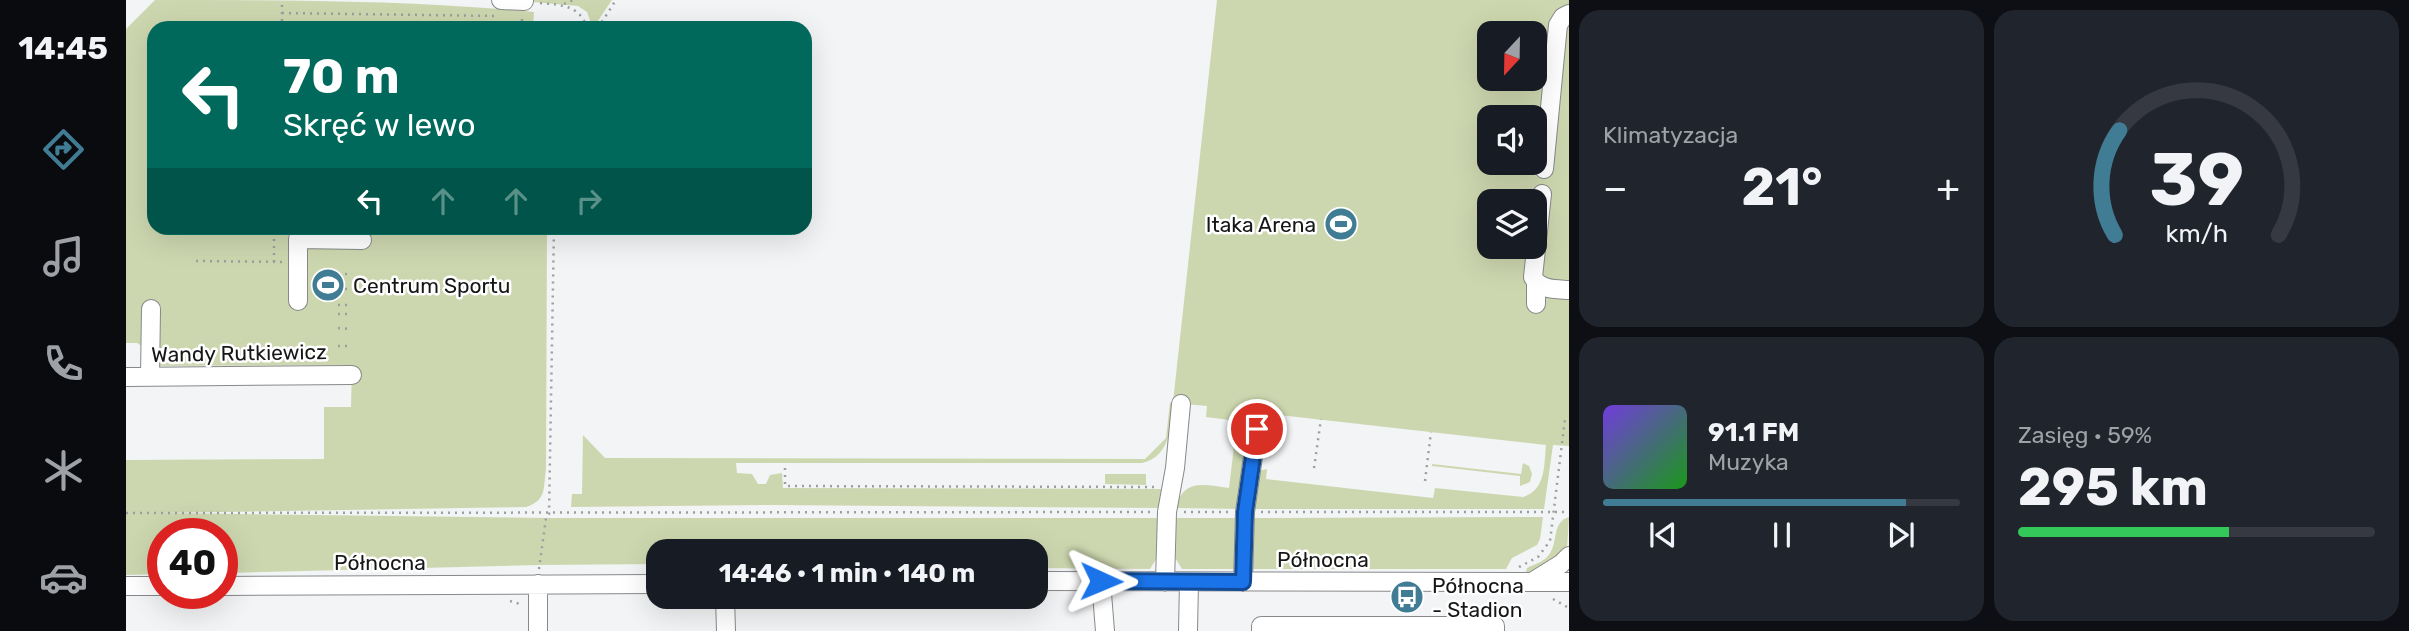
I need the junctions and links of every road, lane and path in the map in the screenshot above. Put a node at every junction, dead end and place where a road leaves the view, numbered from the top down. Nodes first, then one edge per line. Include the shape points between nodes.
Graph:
1 (282, 0) edge
2 (574, 0) edge
3 (616, 0) edge
4 (524, 1) edge
5 (562, 5) junction
6 (505, 8) edge
7 (282, 13) junction
8 (1569, 14) edge
9 (282, 21) edge
10 (584, 21) edge
11 (602, 21) edge
12 (1547, 138) edge
13 (274, 235) edge
14 (554, 235) edge
15 (362, 240) dead end
16 (1535, 259) edge
17 (195, 261) dead end
18 (274, 262) junction
19 (298, 262) junction
20 (338, 274) dead end
21 (351, 274) dead end
22 (1536, 283) junction
23 (338, 289) dead end
24 (351, 289) dead end
25 (1569, 290) edge
26 (298, 301) dead end
27 (1536, 304) dead end
28 (338, 305) dead end
29 (351, 305) dead end
30 (151, 309) dead end
31 (338, 314) dead end
32 (351, 314) dead end
33 (338, 328) dead end
34 (350, 328) dead end
35 (338, 346) dead end
36 (350, 346) dead end
37 (352, 375) dead end
38 (126, 377) edge
39 (150, 377) junction
40 (1181, 404) dead end
41 (1321, 419) dead end
42 (1565, 419) dead end
43 (1257, 429) dead end
44 (1431, 432) dead end
45 (785, 468) dead end
46 (1314, 468) dead end
47 (1425, 481) dead end
48 (1172, 488) junction
49 (1167, 512) junction
50 (1245, 512) junction
51 (1553, 512) junction
52 (1569, 512) edge
53 (126, 513) edge
54 (549, 514) junction
55 (1569, 556) edge
56 (1525, 577) junction
57 (1048, 581) edge
58 (1101, 581) junction
59 (1165, 582) junction
60 (1189, 582) junction
61 (1243, 582) junction
62 (1569, 582) edge
63 (538, 584) junction
64 (646, 584) edge
65 (126, 586) edge
66 (147, 586) edge
67 (238, 586) edge
68 (725, 609) edge
69 (538, 631) edge
70 (726, 631) edge
71 (1105, 631) edge
72 (1188, 631) edge
73 (1261, 631) edge
74 (1495, 631) edge

1 - 7 path
2 - 5 path
3 - 11 path
4 - 5 path
4 - 6 street
5 - 10 path via 576,10
6 - 7 path
7 - 9 path
8 - 12 street via 1558,25
13 - 18 path
14 - 54 path
15 - 19 street via 298,239
16 - 22 street
17 - 18 path
18 - 19 path
19 - 26 street
20 - 21 path
22 - 25 street
22 - 27 street
23 - 24 path
28 - 29 path
30 - 39 street
31 - 32 path
33 - 34 path
35 - 36 path
37 - 39 street, Wandy Rutkiewicz
38 - 39 street, Wandy Rutkiewicz
40 - 48 street
41 - 46 path
42 - 51 path
43 - 50 street
44 - 47 path
45 - 48 path via 785,486
48 - 49 street
49 - 50 path
49 - 54 path
49 - 59 street
50 - 51 path
50 - 61 street
51 - 52 path
51 - 56 path via 1548,545 1538,557 1520,566
53 - 54 path
54 - 63 path
55 - 56 street via 1561,564
56 - 61 street, Północna
56 - 62 street, Północna
57 - 58 street, Północna
58 - 59 street, Północna
58 - 71 street
59 - 60 street, Północna
60 - 61 street, Północna
60 - 72 street
63 - 64 street, Północna
63 - 67 street, Północna
63 - 69 street
65 - 66 street
68 - 70 street
73 - 74 street via 1261,626 1495,626

